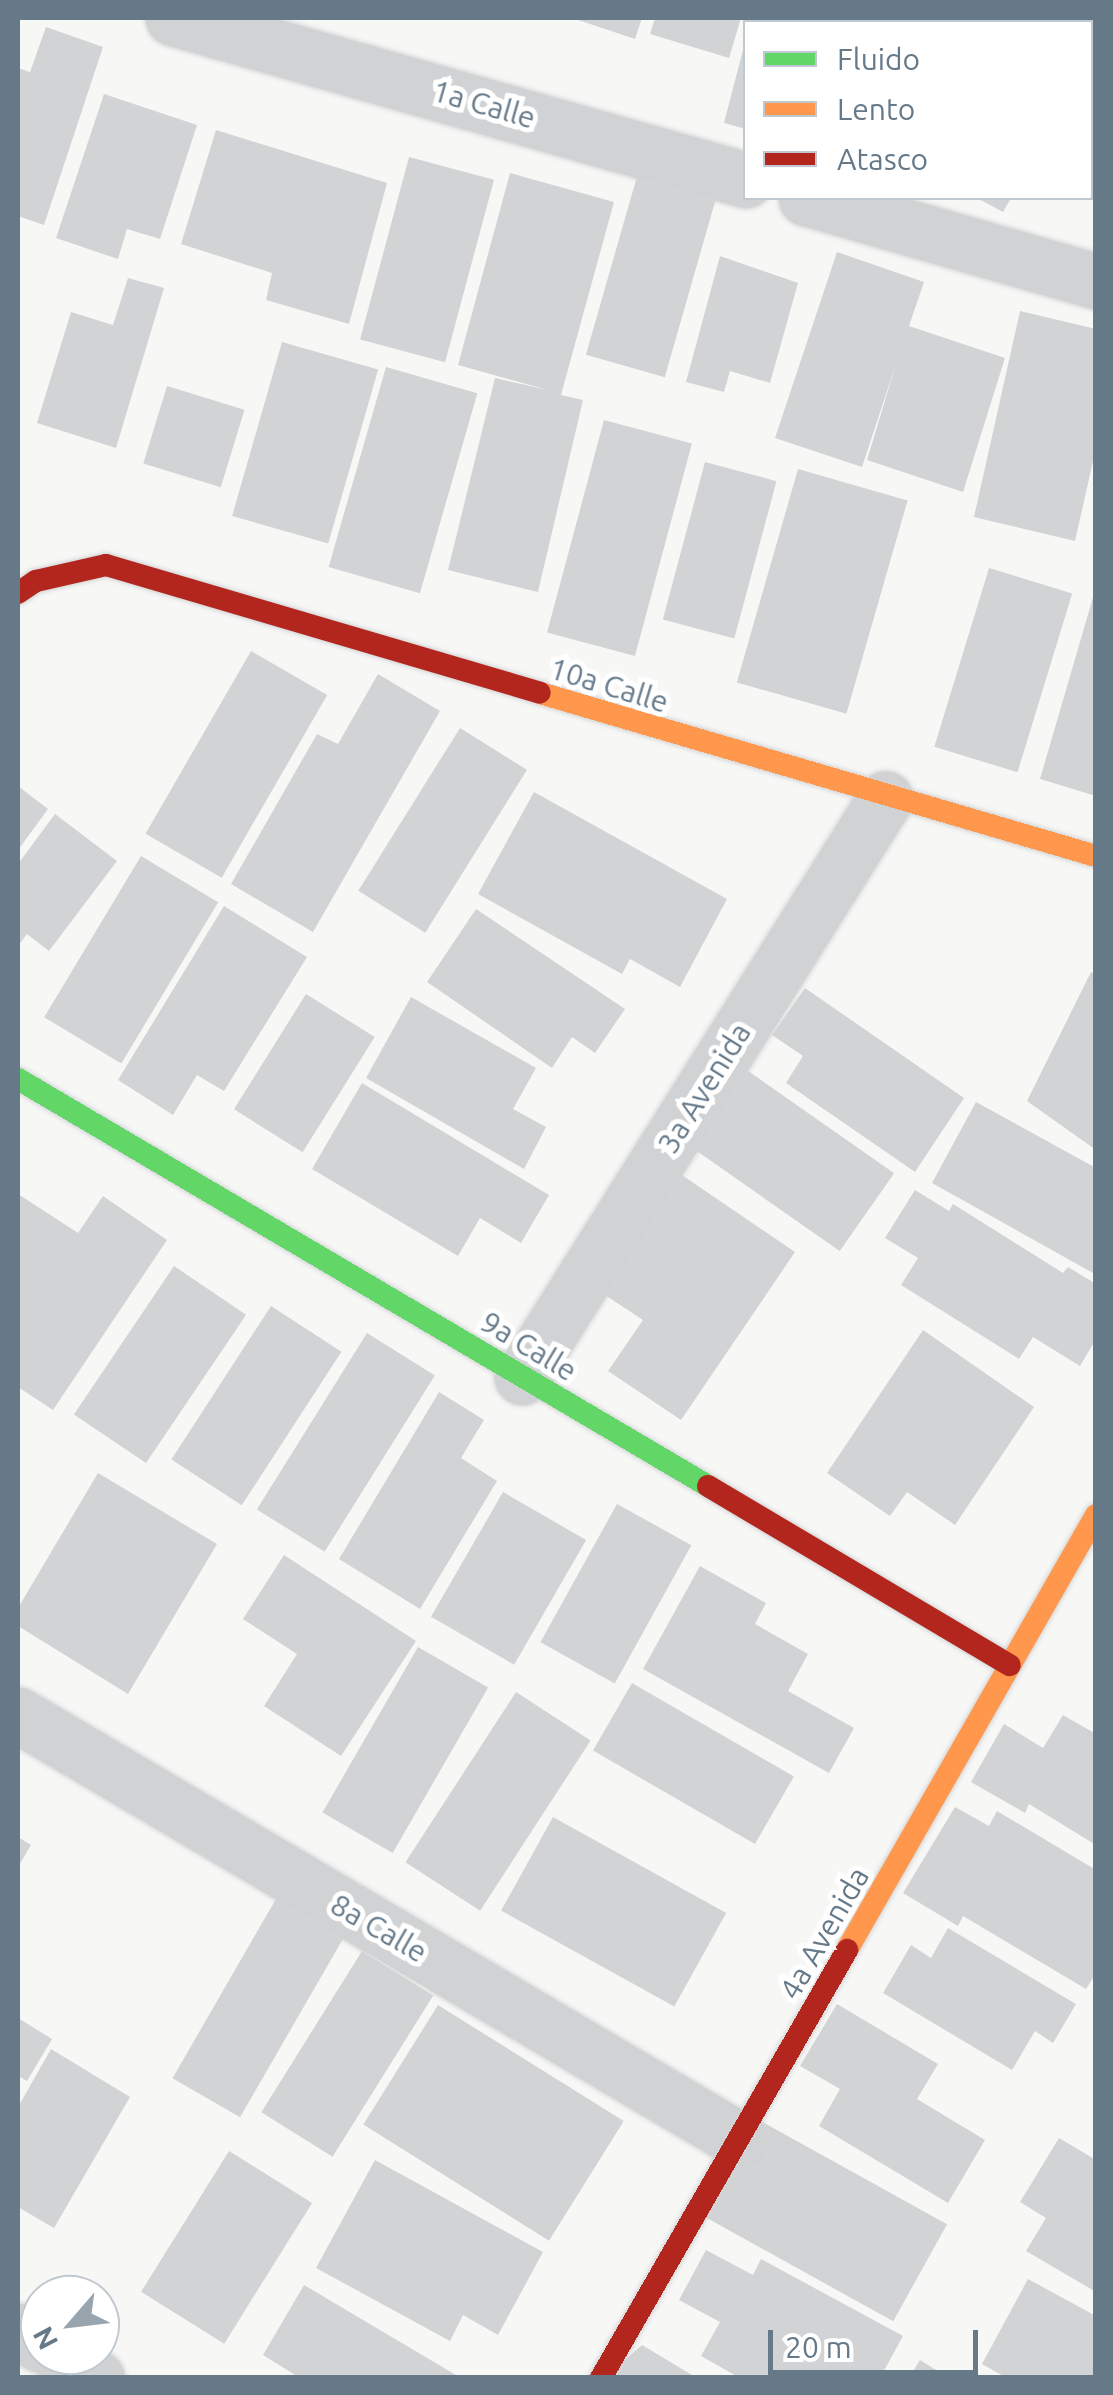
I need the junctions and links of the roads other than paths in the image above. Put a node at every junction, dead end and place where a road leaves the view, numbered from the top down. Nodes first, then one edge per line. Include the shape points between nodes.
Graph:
1 (215, 21) edge
2 (743, 179) edge
3 (813, 200) edge
4 (1096, 282) edge
5 (18, 594) edge
6 (885, 799) junction
7 (1096, 856) edge
8 (18, 1079) edge
9 (522, 1377) junction
10 (1096, 1514) edge
11 (1010, 1665) junction
12 (18, 1715) edge
13 (741, 2140) junction
14 (601, 2378) edge

1 - 2 street, 1a Calle
3 - 4 street
5 - 6 street, 10a Calle via 36,581 106,566
6 - 7 street, 10a Calle
6 - 9 street, 3a Avenida
8 - 9 street, 9a Calle
9 - 11 street, 9a Calle
10 - 11 street, 4a Avenida
11 - 13 street, 4a Avenida
12 - 13 street, 8a Calle
13 - 14 street, 4a Avenida

